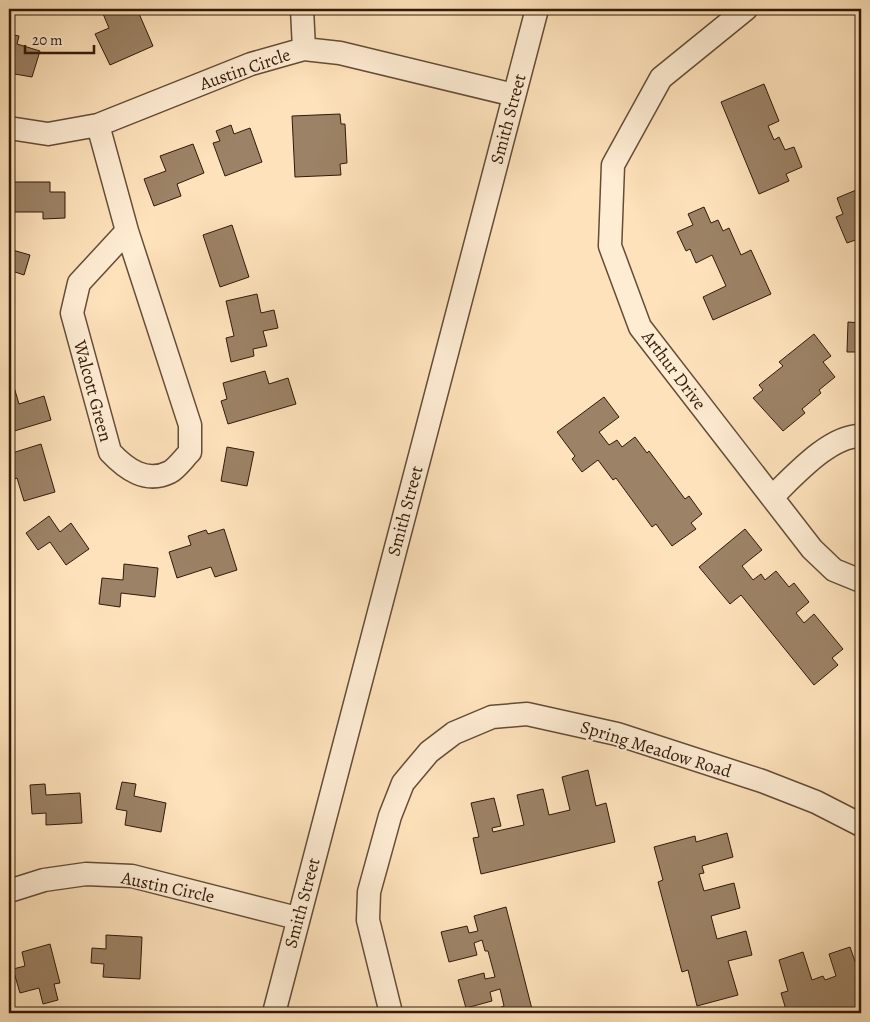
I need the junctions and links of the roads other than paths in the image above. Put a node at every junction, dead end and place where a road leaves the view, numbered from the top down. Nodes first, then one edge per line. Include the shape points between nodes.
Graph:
1 (302, 9) edge
2 (537, 9) edge
3 (746, 9) edge
4 (304, 50) junction
5 (514, 95) junction
6 (98, 125) junction
7 (9, 128) edge
8 (127, 231) junction
9 (861, 436) edge
10 (772, 497) junction
11 (861, 581) edge
12 (861, 825) edge
13 (9, 891) edge
14 (297, 918) junction
15 (274, 1013) edge
16 (391, 1013) edge

1 - 4 street
2 - 5 street, Smith Street
3 - 10 street, Arthur Drive via 661,78 614,165 610,246 640,327
4 - 5 street, Austin Circle via 340,53
4 - 6 street, Austin Circle via 251,64
5 - 14 street, Smith Street
6 - 7 street, Austin Circle via 48,134
6 - 8 street, Walcott Green
8 - 8 street, Walcott Green via 190,425 190,452 170,472 146,477 125,468 110,452 72,313 79,283
9 - 10 street via 850,435 837,442 808,463
10 - 11 street, Arthur Drive via 812,549 834,570
12 - 16 street, Spring Meadow Road via 816,802 762,781 617,734 527,714 492,717 454,733 429,752 403,783 390,816 369,892 368,920
13 - 14 street, Austin Circle via 44,880 86,874 132,876
14 - 15 street, Smith Street

